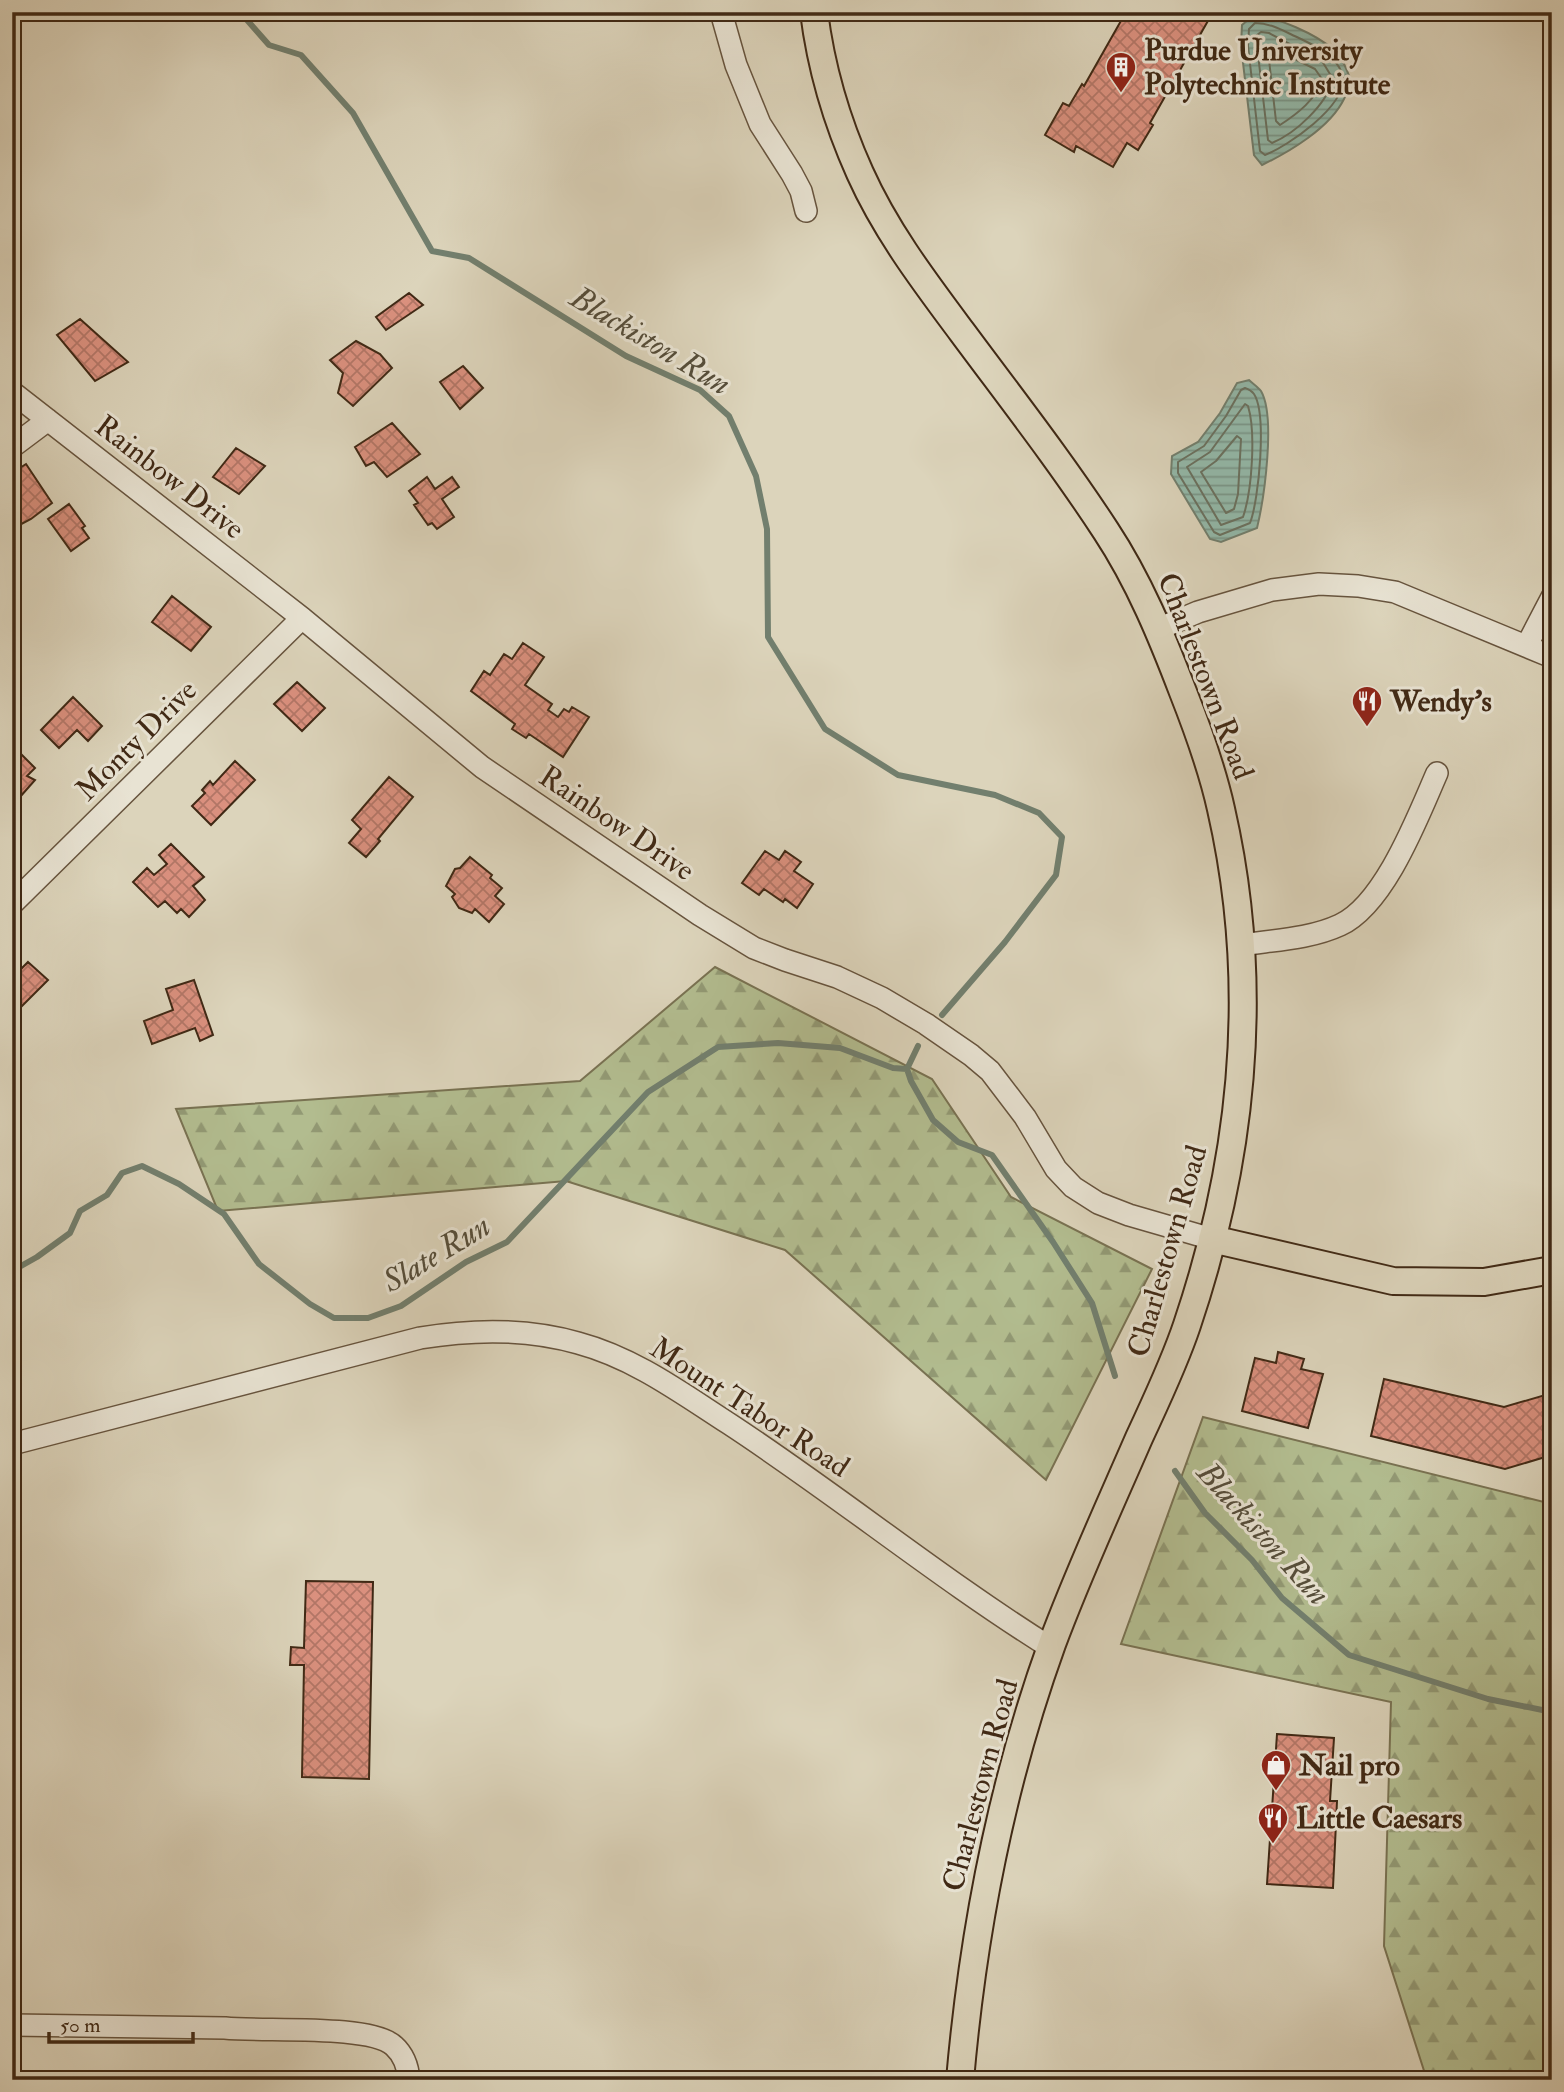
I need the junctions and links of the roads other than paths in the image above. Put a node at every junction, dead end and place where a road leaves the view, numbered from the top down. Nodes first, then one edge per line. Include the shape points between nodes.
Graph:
1 (721, 12) edge
2 (814, 12) edge
3 (806, 211) dead end
4 (12, 392) edge
5 (48, 420) junction
6 (12, 447) edge
7 (1552, 597) edge
8 (302, 618) junction
9 (1158, 629) junction
10 (1527, 645) junction
11 (1552, 657) edge
12 (1437, 773) dead end
13 (12, 904) edge
14 (1241, 945) junction
15 (1212, 1239) junction
16 (1552, 1270) edge
17 (12, 1444) edge
18 (1051, 1648) junction
19 (12, 2025) edge
20 (409, 2080) edge
21 (960, 2080) edge

1 - 3 street via 760,124 801,191
2 - 9 main road, Charlestown Road via 842,129 885,221 913,266 1071,479 1132,573
4 - 5 street, Rainbow Drive
5 - 6 street
5 - 8 street, Rainbow Drive
7 - 10 street
8 - 13 street, Monty Drive
8 - 15 street, Rainbow Drive via 482,766 701,915 754,948 882,998 971,1055 990,1071 1073,1187 1129,1215
9 - 10 street via 1272,590 1319,584 1395,592
9 - 14 main road, Charlestown Road via 1205,748 1218,796
10 - 11 street
12 - 14 street via 1406,845 1353,917 1311,935
14 - 15 main road, Charlestown Road via 1242,1068 1227,1180
15 - 16 main road via 1393,1281 1484,1282
15 - 18 main road, Charlestown Road via 1169,1372
17 - 18 street, Mount Tabor Road via 420,1338 460,1332 540,1334 579,1343 653,1374
18 - 21 main road, Charlestown Road via 1013,1763 994,1843 977,1934
19 - 20 street via 368,2034 394,2045 403,2057

